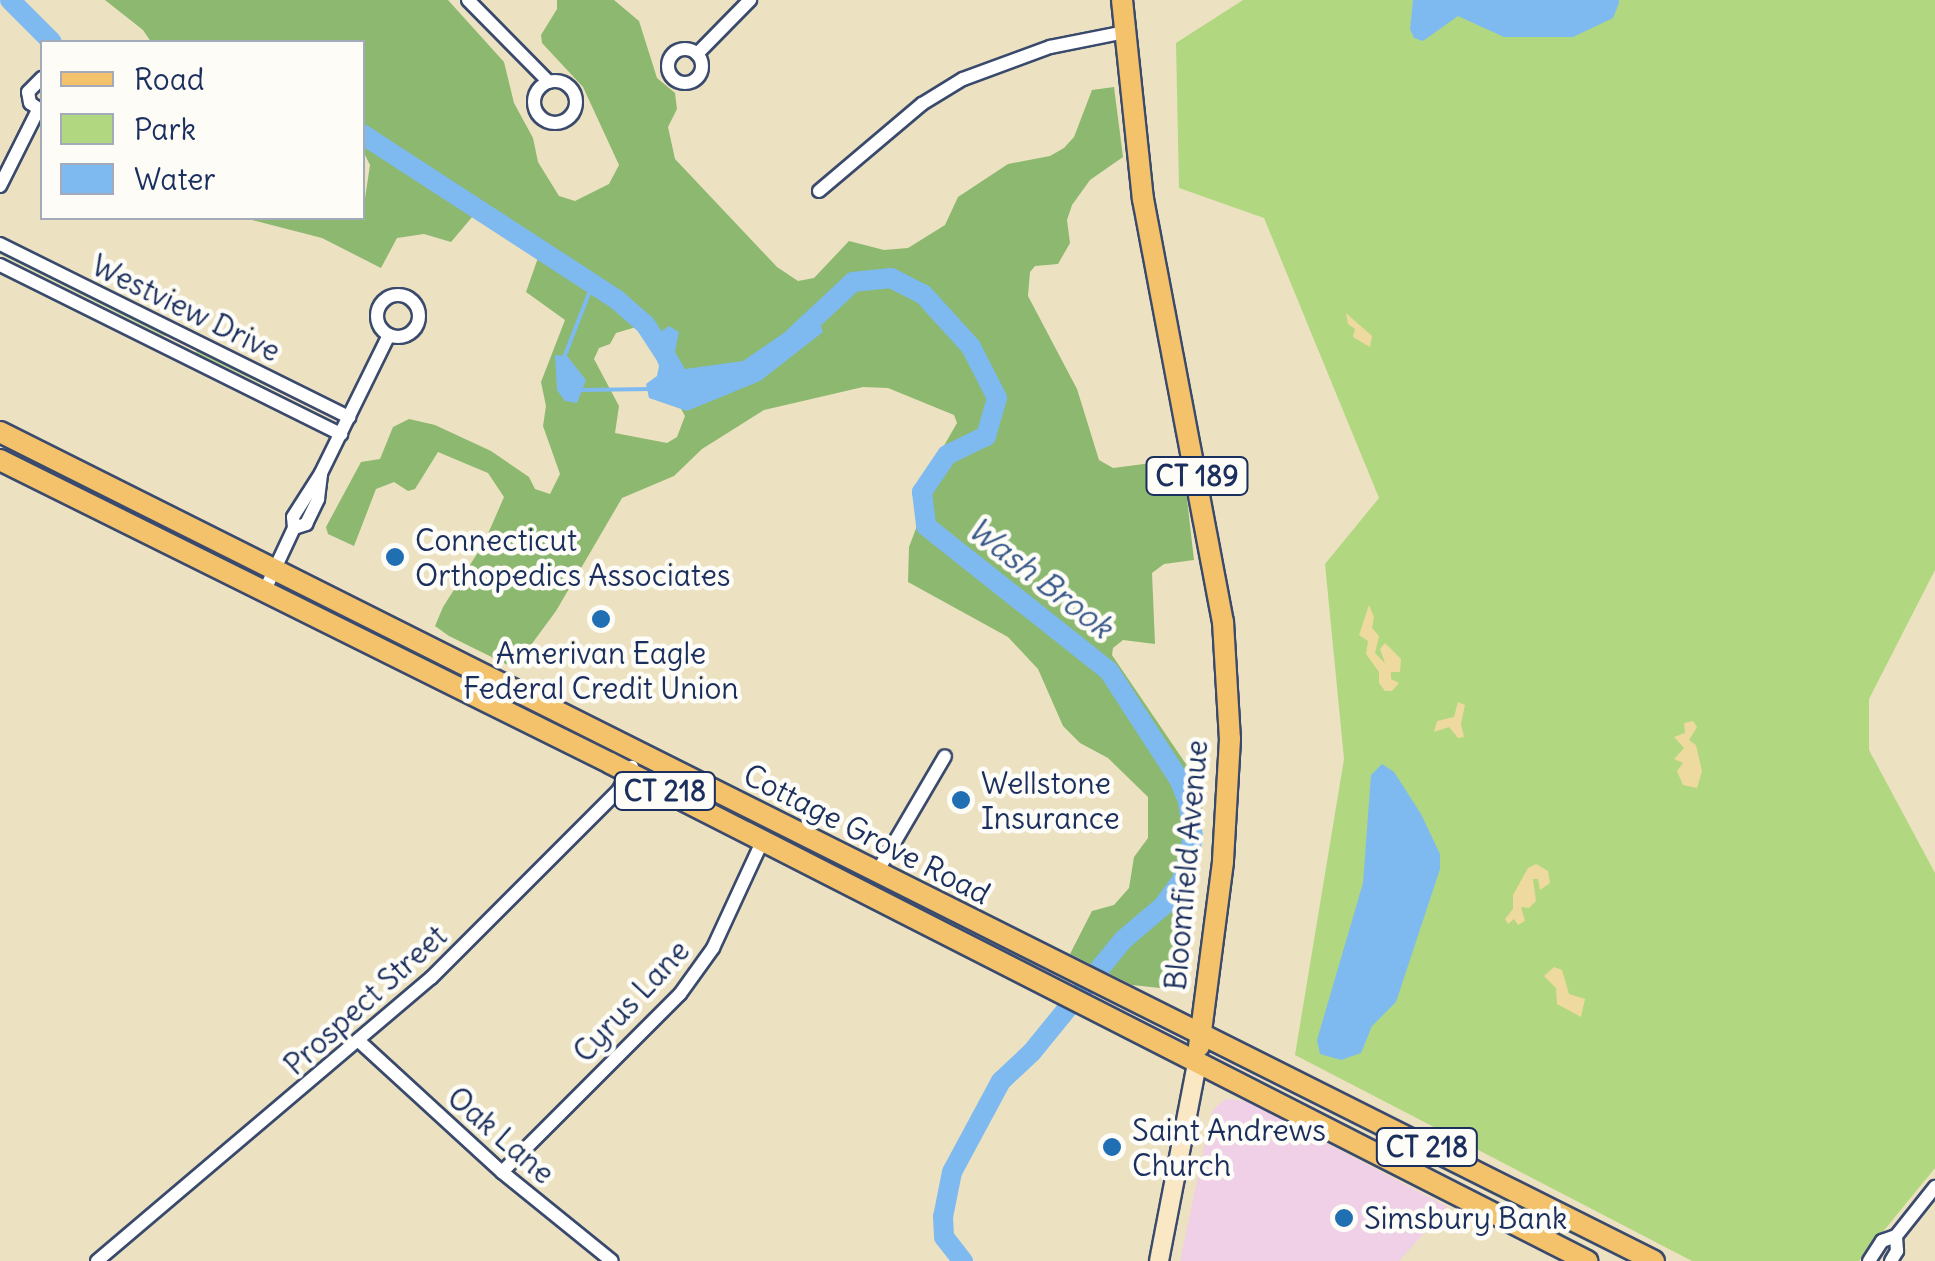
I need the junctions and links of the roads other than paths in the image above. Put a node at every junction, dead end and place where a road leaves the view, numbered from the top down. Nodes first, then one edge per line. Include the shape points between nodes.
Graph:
1 (468, 0) edge
2 (750, 0) edge
3 (1122, 0) edge
4 (1125, 32) junction
5 (697, 54) dead end
6 (40, 79) edge
7 (548, 82) dead end
8 (40, 110) edge
9 (0, 186) edge
10 (819, 192) dead end
11 (0, 244) edge
12 (0, 265) edge
13 (389, 335) dead end
14 (349, 417) junction
15 (0, 432) edge
16 (341, 434) junction
17 (0, 460) edge
18 (275, 568) junction
19 (264, 592) junction
20 (640, 751) junction
21 (946, 756) dead end
22 (629, 773) junction
23 (763, 840) junction
24 (877, 872) junction
25 (1200, 1036) junction
26 (360, 1042) junction
27 (1197, 1064) junction
28 (1453, 1160) junction
29 (502, 1172) junction
30 (1428, 1180) junction
31 (1935, 1187) edge
32 (1896, 1236) junction
33 (608, 1260) edge
34 (97, 1261) edge
35 (1158, 1261) edge
36 (1586, 1261) edge
37 (1654, 1261) edge
38 (1870, 1261) edge
39 (1891, 1261) edge

1 - 7 street
2 - 5 street
3 - 4 main road, Bloomfield Avenue / CT 189
4 - 10 street via 1050,47 963,78 922,104
4 - 25 main road, Bloomfield Avenue / CT 189 via 1155,278 1223,622 1230,739 1223,862
6 - 8 street via 28,92
8 - 9 street
11 - 14 street, Westview Drive
12 - 16 street, Westview Drive
13 - 14 street
14 - 16 street
15 - 18 main road, Cottage Grove Road / CT 218
16 - 18 street via 306,524 294,528
17 - 19 main road, Cottage Grove Road / CT 218
18 - 19 street
18 - 20 main road, Cottage Grove Road / CT 218
19 - 22 main road, Cottage Grove Road / CT 218
20 - 22 street, Prospect Street
20 - 24 main road, Cottage Grove Road / CT 218
21 - 24 street
22 - 23 main road, Cottage Grove Road / CT 218
22 - 26 street, Prospect Street via 590,820
23 - 27 main road, Cottage Grove Road / CT 218
23 - 29 street, Cyrus Lane via 713,948 680,994
24 - 25 main road, Cottage Grove Road / CT 218
25 - 27 main road, Bloomfield Avenue / CT 189
25 - 28 main road, Cottage Grove Road / CT 218
26 - 29 street, Oak Lane
26 - 34 street, Prospect Street
27 - 30 main road, Cottage Grove Road / CT 218
27 - 35 main road, Bloomfield Avenue / CT 189
28 - 30 main road
28 - 37 main road, Cottage Grove Road / CT 218
29 - 33 street, Oak Lane
30 - 36 main road, Cottage Grove Road / CT 218
31 - 32 street
32 - 38 street via 1882,1241
32 - 39 street

